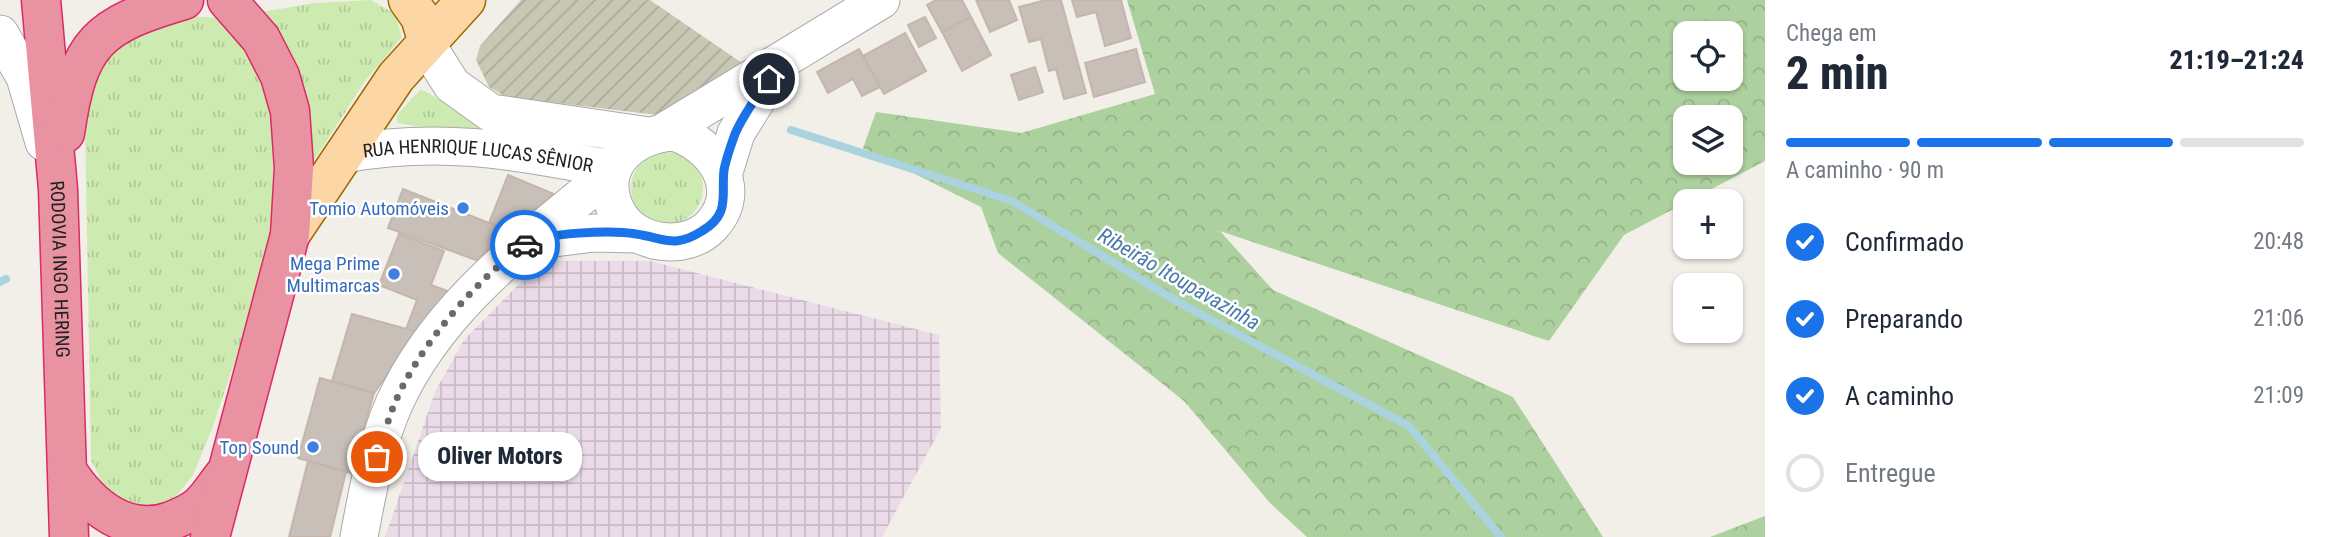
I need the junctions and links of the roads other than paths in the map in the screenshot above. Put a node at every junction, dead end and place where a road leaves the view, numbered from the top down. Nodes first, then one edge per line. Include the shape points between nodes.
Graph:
1 (41, 0) edge
2 (184, 0) edge
3 (227, 0) edge
4 (408, 0) edge
5 (466, 0) edge
6 (881, 0) edge
7 (0, 34) edge
8 (427, 39) junction
9 (782, 60) junction
10 (655, 134) junction
11 (344, 154) junction
12 (611, 171) junction
13 (724, 172) junction
14 (58, 189) junction
15 (637, 234) junction
16 (290, 235) junction
17 (529, 242) junction
18 (228, 471) junction
19 (68, 472) junction
20 (69, 537) edge
21 (210, 537) edge
22 (359, 537) edge

1 - 14 highway, RODOVIA INGO HERING
2 - 14 highway via 115,24 88,51 68,111
3 - 16 highway via 261,39 280,76 290,111 294,168
4 - 8 main road
5 - 8 main road
6 - 9 street
7 - 14 street via 25,76
8 - 10 street, RUA HENRIQUE LUCAS SÊNIOR via 453,85 491,113
8 - 11 main road
9 - 10 street
9 - 13 street via 736,133
10 - 12 street via 631,147
10 - 13 street via 674,132 690,137
11 - 12 street, RUA HENRIQUE LUCAS SÊNIOR via 393,145 436,144 488,148
11 - 16 main road
12 - 15 street via 609,195 619,216
12 - 17 street
13 - 15 street via 722,208 711,226 691,239 671,243
14 - 19 highway, RODOVIA INGO HERING
15 - 17 street via 594,233
16 - 18 highway
17 - 22 street via 488,275 435,335 394,404 369,483
18 - 19 highway via 199,507 158,526 133,525 107,515 86,499
18 - 21 highway
19 - 20 highway, RODOVIA INGO HERING

